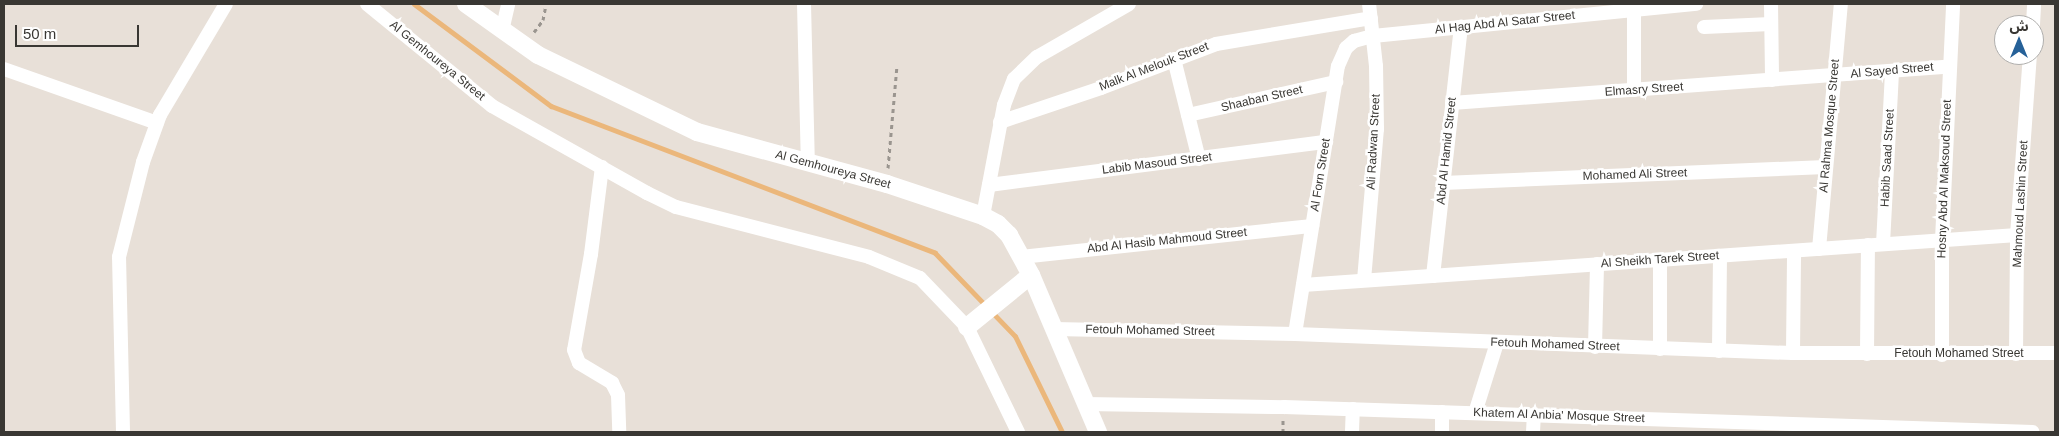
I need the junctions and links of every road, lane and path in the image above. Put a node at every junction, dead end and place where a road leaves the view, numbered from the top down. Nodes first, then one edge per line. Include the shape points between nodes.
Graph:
1 (226, 4) edge
2 (367, 4) edge
3 (466, 4) edge
4 (508, 4) edge
5 (546, 4) edge
6 (804, 4) edge
7 (1129, 4) edge
8 (1369, 4) edge
9 (1696, 4) edge
10 (1771, 4) edge
11 (1841, 4) edge
12 (1953, 4) edge
13 (1670, 5) edge
14 (1634, 7) edge
15 (1371, 18) junction
16 (1771, 24) junction
17 (1461, 27) junction
18 (1704, 27) dead end
19 (502, 31) junction
20 (1373, 36) junction
21 (523, 46) junction
22 (1174, 59) junction
23 (2029, 65) edge
24 (897, 66) dead end
25 (1950, 66) junction
26 (4, 69) edge
27 (1892, 71) junction
28 (1835, 76) junction
29 (1772, 80) junction
30 (1336, 82) junction
31 (1634, 90) junction
32 (1452, 103) junction
33 (1188, 115) junction
34 (1000, 122) junction
35 (157, 123) junction
36 (1326, 142) junction
37 (1199, 159) junction
38 (808, 163) junction
39 (602, 167) junction
40 (1826, 167) junction
41 (1443, 183) junction
42 (887, 184) junction
43 (989, 185) junction
44 (984, 216) junction
45 (1312, 226) junction
46 (2017, 235) junction
47 (1942, 240) junction
48 (1883, 244) junction
49 (1868, 245) junction
50 (1819, 249) junction
51 (1794, 250) junction
52 (1720, 256) junction
53 (1021, 257) junction
54 (1660, 260) junction
55 (1597, 264) junction
56 (1031, 275) junction
57 (1433, 276) junction
58 (1364, 280) junction
59 (1303, 285) junction
60 (973, 321) junction
61 (1054, 328) junction
62 (1295, 334) junction
63 (1497, 343) junction
64 (1595, 347) junction
65 (1660, 349) junction
66 (1719, 351) junction
67 (1793, 353) junction
68 (2055, 353) edge
69 (1867, 354) junction
70 (2016, 354) junction
71 (1942, 355) junction
72 (1084, 404) junction
73 (1353, 409) junction
74 (1442, 412) junction
75 (1475, 413) junction
76 (1534, 415) junction
77 (1612, 418) junction
78 (1680, 426) edge
79 (1747, 427) edge
80 (1814, 429) edge
81 (1899, 430) edge
82 (123, 432) edge
83 (619, 432) edge
84 (1018, 432) edge
85 (1098, 432) edge
86 (1352, 432) edge
87 (1442, 432) edge
88 (1533, 432) edge
89 (1611, 432) edge
90 (2000, 432) edge
91 (2032, 432) edge

1 - 35 street
2 - 39 street, Al Gemhoureya Street via 492,106
3 - 19 street, Al Gemhoureya Street
4 - 19 street
5 - 21 path via 543,20
6 - 38 street
7 - 34 street via 1037,57 1014,79
8 - 15 street, Ali Radwan Street
9 - 13 street, Al Hag Abd Al Satar Street
10 - 16 street
11 - 28 street, Al Rahma Mosque Street
12 - 25 street, Hosny Abd Al Maksoud Street
13 - 14 street, Al Hag Abd Al Satar Street
14 - 17 street, Al Hag Abd Al Satar Street
14 - 31 street
15 - 20 street, Ali Radwan Street
15 - 22 street, Malk Al Melouk Street via 1216,44
16 - 18 street
16 - 29 street
17 - 20 street, Al Hag Abd Al Satar Street
17 - 32 street, Abd Al Hamid Street
19 - 21 street, Al Gemhoureya Street
20 - 30 street, Al Forn Street via 1363,37 1346,48
20 - 58 street, Ali Radwan Street via 1377,129
21 - 38 street, Al Gemhoureya Street via 697,132
22 - 33 street
22 - 34 street, Malk Al Melouk Street
23 - 46 street, Mahmoud Lashin Street
24 - 42 path
25 - 27 street, Al Sayed Street
25 - 47 street, Hosny Abd Al Maksoud Street
26 - 35 street
27 - 28 street, Al Sayed Street
27 - 48 street, Habib Saad Street
28 - 29 street, Elmasry Street
28 - 40 street, Al Rahma Mosque Street
29 - 31 street, Elmasry Street
30 - 33 street, Shaaban Street
30 - 36 street, Al Forn Street
31 - 32 street, Elmasry Street
32 - 41 street, Abd Al Hamid Street
33 - 37 street
34 - 43 street
35 - 82 street via 143,162 119,257
36 - 37 street, Labib Masoud Street
36 - 45 street, Al Forn Street
37 - 43 street, Labib Masoud Street
38 - 42 street, Al Gemhoureya Street
39 - 60 street, Al Gemhoureya Street via 676,207 889,264 920,278
39 - 83 street via 574,350 580,363 612,383 618,396
40 - 41 street, Mohamed Ali Street
40 - 50 street, Al Rahma Mosque Street
41 - 57 street, Abd Al Hamid Street
42 - 44 street, Al Gemhoureya Street
43 - 44 street
44 - 53 street, Al Gemhoureya Street via 1009,236
45 - 53 street, Abd Al Hasib Mahmoud Street
45 - 59 street, Al Forn Street
46 - 47 street, Al Sheikh Tarek Street
46 - 70 street, Mahmoud Lashin Street
47 - 48 street, Al Sheikh Tarek Street
47 - 71 street, Hosny Abd Al Maksoud Street
48 - 49 street, Al Sheikh Tarek Street
49 - 50 street, Al Sheikh Tarek Street
49 - 69 street
50 - 51 street, Al Sheikh Tarek Street
51 - 52 street, Al Sheikh Tarek Street
51 - 67 street
52 - 54 street, Al Sheikh Tarek Street
52 - 66 street
53 - 56 street, Al Gemhoureya Street
54 - 55 street, Al Sheikh Tarek Street
54 - 65 street
55 - 57 street, Al Sheikh Tarek Street
55 - 64 street
56 - 60 street
56 - 61 street, Al Gemhoureya Street
57 - 58 street, Al Sheikh Tarek Street
58 - 59 street, Al Sheikh Tarek Street
59 - 62 street, Al Forn Street
60 - 84 street, Al Gemhoureya Street
61 - 62 street, Fetouh Mohamed Street
61 - 72 street, Al Gemhoureya Street
62 - 63 street, Fetouh Mohamed Street
63 - 64 street, Fetouh Mohamed Street
63 - 75 street
64 - 65 street, Fetouh Mohamed Street
65 - 66 street, Fetouh Mohamed Street
66 - 67 street, Fetouh Mohamed Street
67 - 69 street, Fetouh Mohamed Street
68 - 70 street, Fetouh Mohamed Street
69 - 71 street, Fetouh Mohamed Street
70 - 71 street, Fetouh Mohamed Street
72 - 73 street, Khatem Al Anbia' Mosque Street
72 - 85 street, Al Gemhoureya Street
73 - 74 street, Khatem Al Anbia' Mosque Street
73 - 86 street
74 - 75 street, Khatem Al Anbia' Mosque Street
74 - 87 street
75 - 76 street, Khatem Al Anbia' Mosque Street
76 - 77 street, Khatem Al Anbia' Mosque Street
76 - 88 street
77 - 78 street, Khatem Al Anbia' Mosque Street
77 - 89 street
78 - 79 street, Khatem Al Anbia' Mosque Street
79 - 80 street, Khatem Al Anbia' Mosque Street
80 - 81 street, Khatem Al Anbia' Mosque Street
81 - 90 street, Khatem Al Anbia' Mosque Street
90 - 91 street, Khatem Al Anbia' Mosque Street

